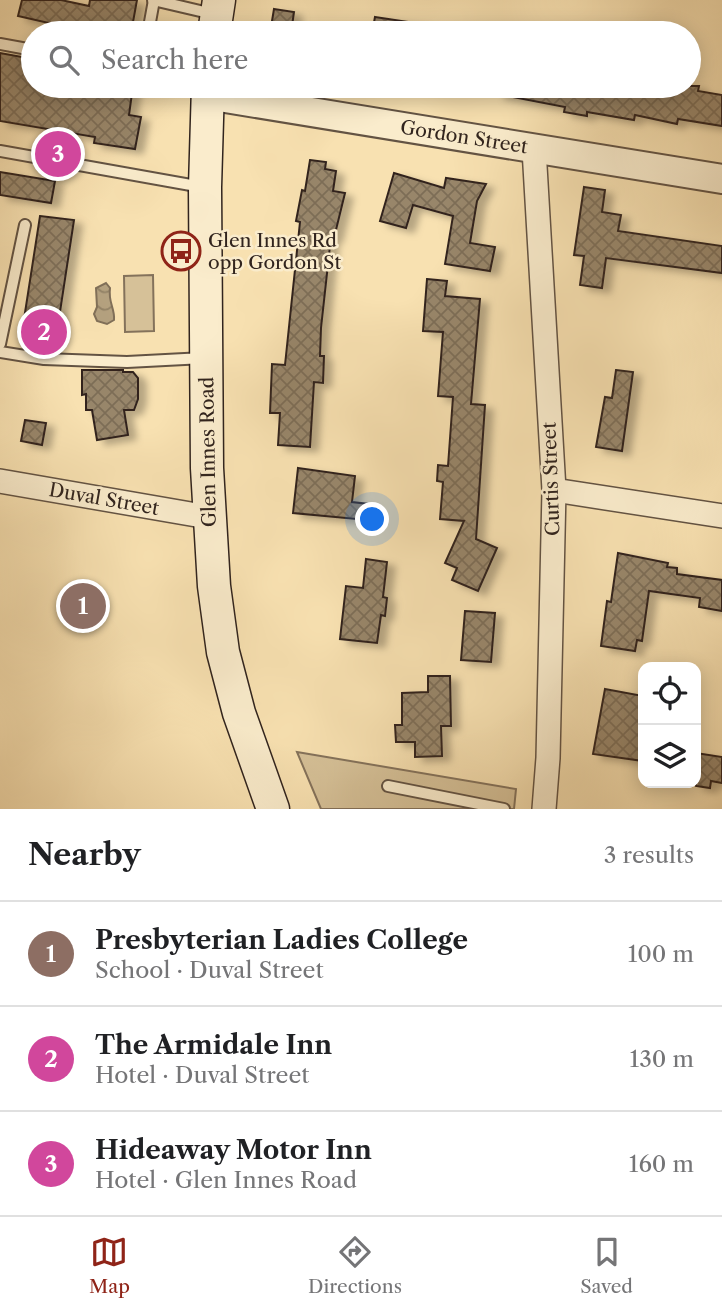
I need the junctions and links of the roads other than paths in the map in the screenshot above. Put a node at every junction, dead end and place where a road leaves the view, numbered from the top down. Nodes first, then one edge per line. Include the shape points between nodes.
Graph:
1 (153, 0) edge
2 (216, 16) edge
3 (150, 21) edge
4 (0, 44) edge
5 (21, 48) edge
6 (207, 98) edge
7 (251, 98) edge
8 (534, 149) junction
9 (0, 151) edge
10 (722, 179) edge
11 (205, 187) junction
12 (25, 225) dead end
13 (0, 344) edge
14 (0, 352) edge
15 (206, 358) junction
16 (0, 481) edge
17 (554, 490) junction
18 (722, 516) edge
19 (208, 517) junction
20 (388, 786) dead end
21 (273, 809) edge
22 (504, 809) edge
23 (544, 809) edge

1 - 2 lane
1 - 3 lane
4 - 5 lane
6 - 11 main road, Glen Innes Road
7 - 8 street, Gordon Street
8 - 10 street, Gordon Street
8 - 17 street, Curtis Street
9 - 11 lane
11 - 15 main road, Glen Innes Road
12 - 13 lane
14 - 15 lane via 44,359 127,362
15 - 19 main road, Glen Innes Road
16 - 19 street, Duval Street
17 - 18 street
17 - 23 street, Curtis Street
19 - 21 main road, Glen Innes Road via 223,652
20 - 22 lane

